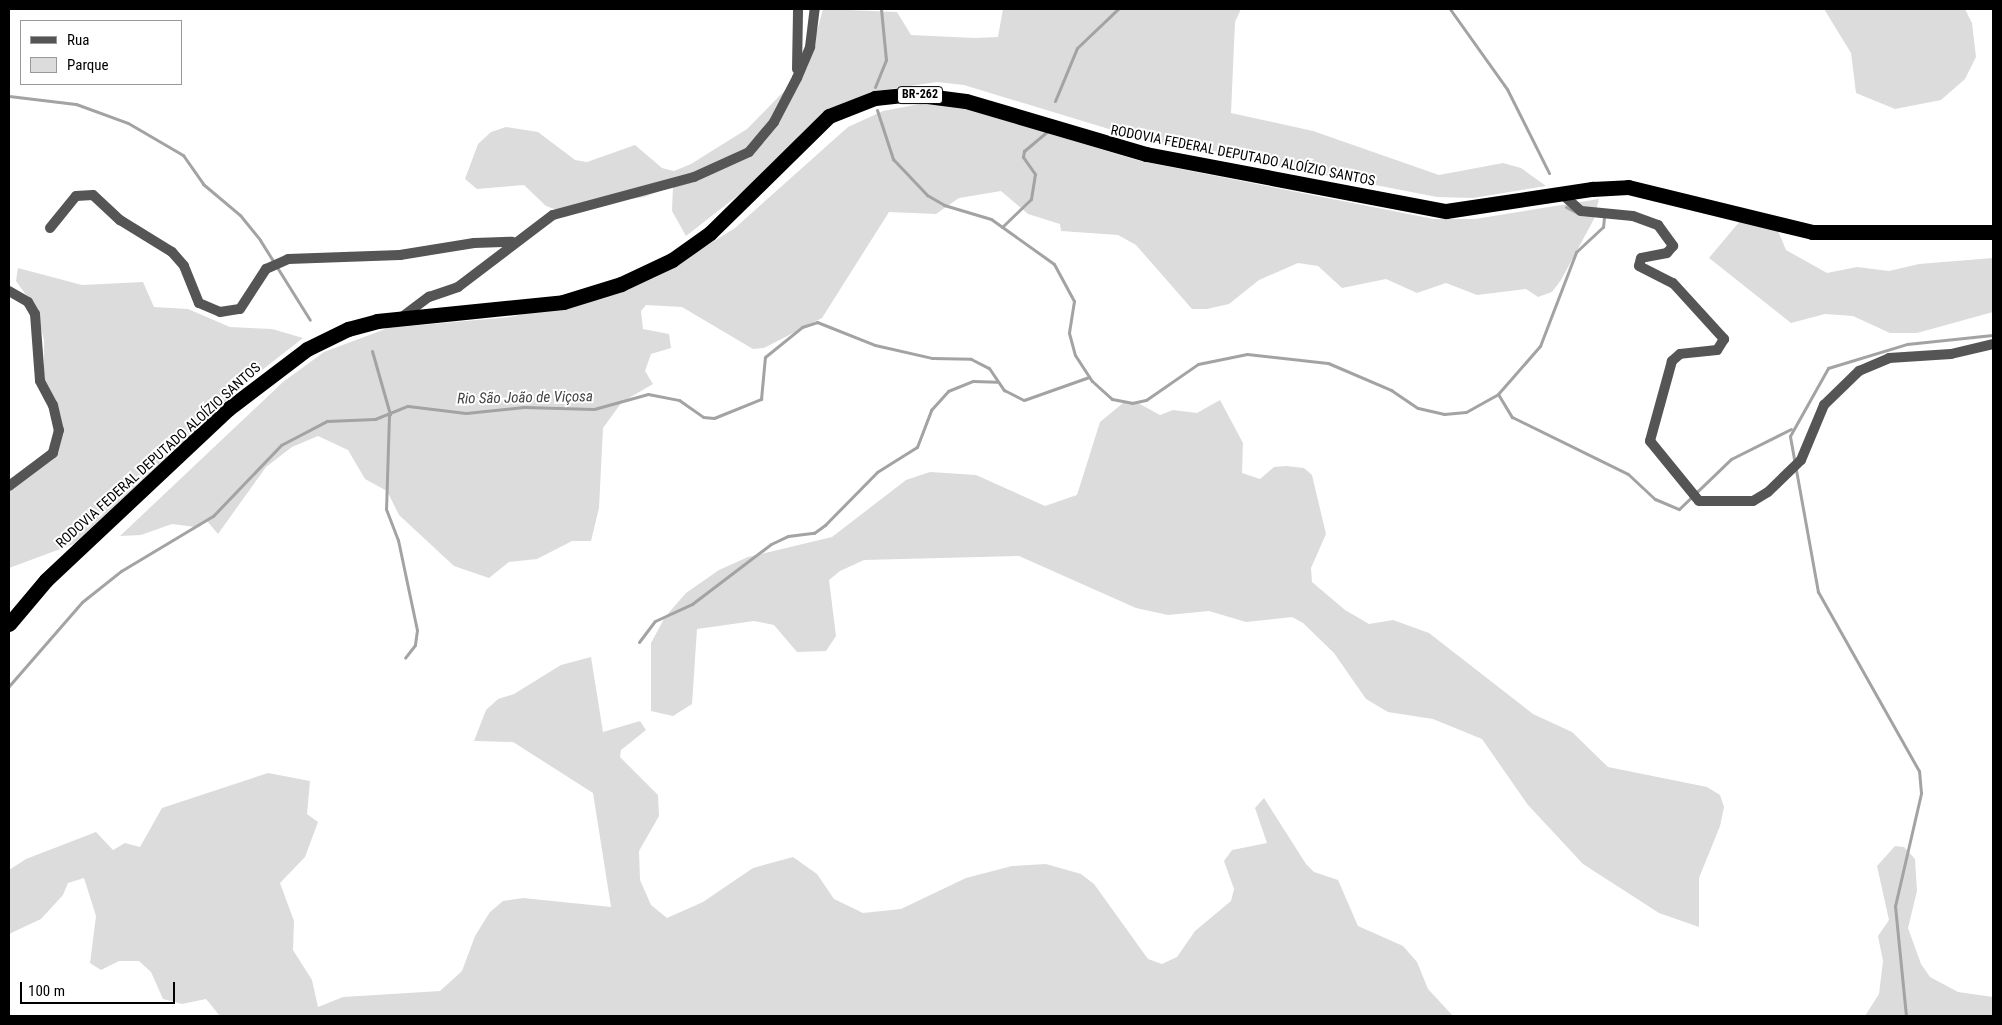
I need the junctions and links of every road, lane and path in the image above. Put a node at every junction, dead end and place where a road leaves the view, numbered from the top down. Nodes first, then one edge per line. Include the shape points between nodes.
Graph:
1 (798, 9) edge
2 (815, 9) edge
3 (797, 78) junction
4 (1562, 194) junction
5 (50, 228) dead end
6 (1993, 232) edge
7 (512, 242) junction
8 (9, 291) edge
9 (402, 317) junction
10 (1993, 344) edge
11 (9, 486) edge
12 (9, 624) edge

1 - 3 street
2 - 3 street via 810,47
3 - 7 street via 762,140 736,161 694,177 567,209
4 - 6 highway, RODOVIA FEDERAL DEPUTADO ALOÍZIO SANTOS / BR-262 via 1628,187 1812,232
4 - 9 highway, RODOVIA FEDERAL DEPUTADO ALOÍZIO SANTOS / BR-262 via 1470,210 1418,207 1300,181 1146,154 966,101 912,94 875,98 829,116 710,233 672,260 621,284 563,302
4 - 10 street via 1581,211 1633,216 1658,225 1673,246 1667,253 1641,258 1639,266 1673,284 1724,338 1717,350 1680,354 1672,361 1650,441 1699,501 1753,501 1768,492 1801,460 1824,405 1859,371 1889,358 1951,354
5 - 7 street via 76,196 92,195 120,220 172,252 184,266 199,303 220,312 240,309 249,301 266,269 288,259 400,255 474,243
7 - 9 street via 468,280 429,297
8 - 11 street via 28,302 35,314 40,381 53,405 58,430 53,453
9 - 12 highway, RODOVIA FEDERAL DEPUTADO ALOÍZIO SANTOS / BR-262 via 348,329 267,375 96,531

